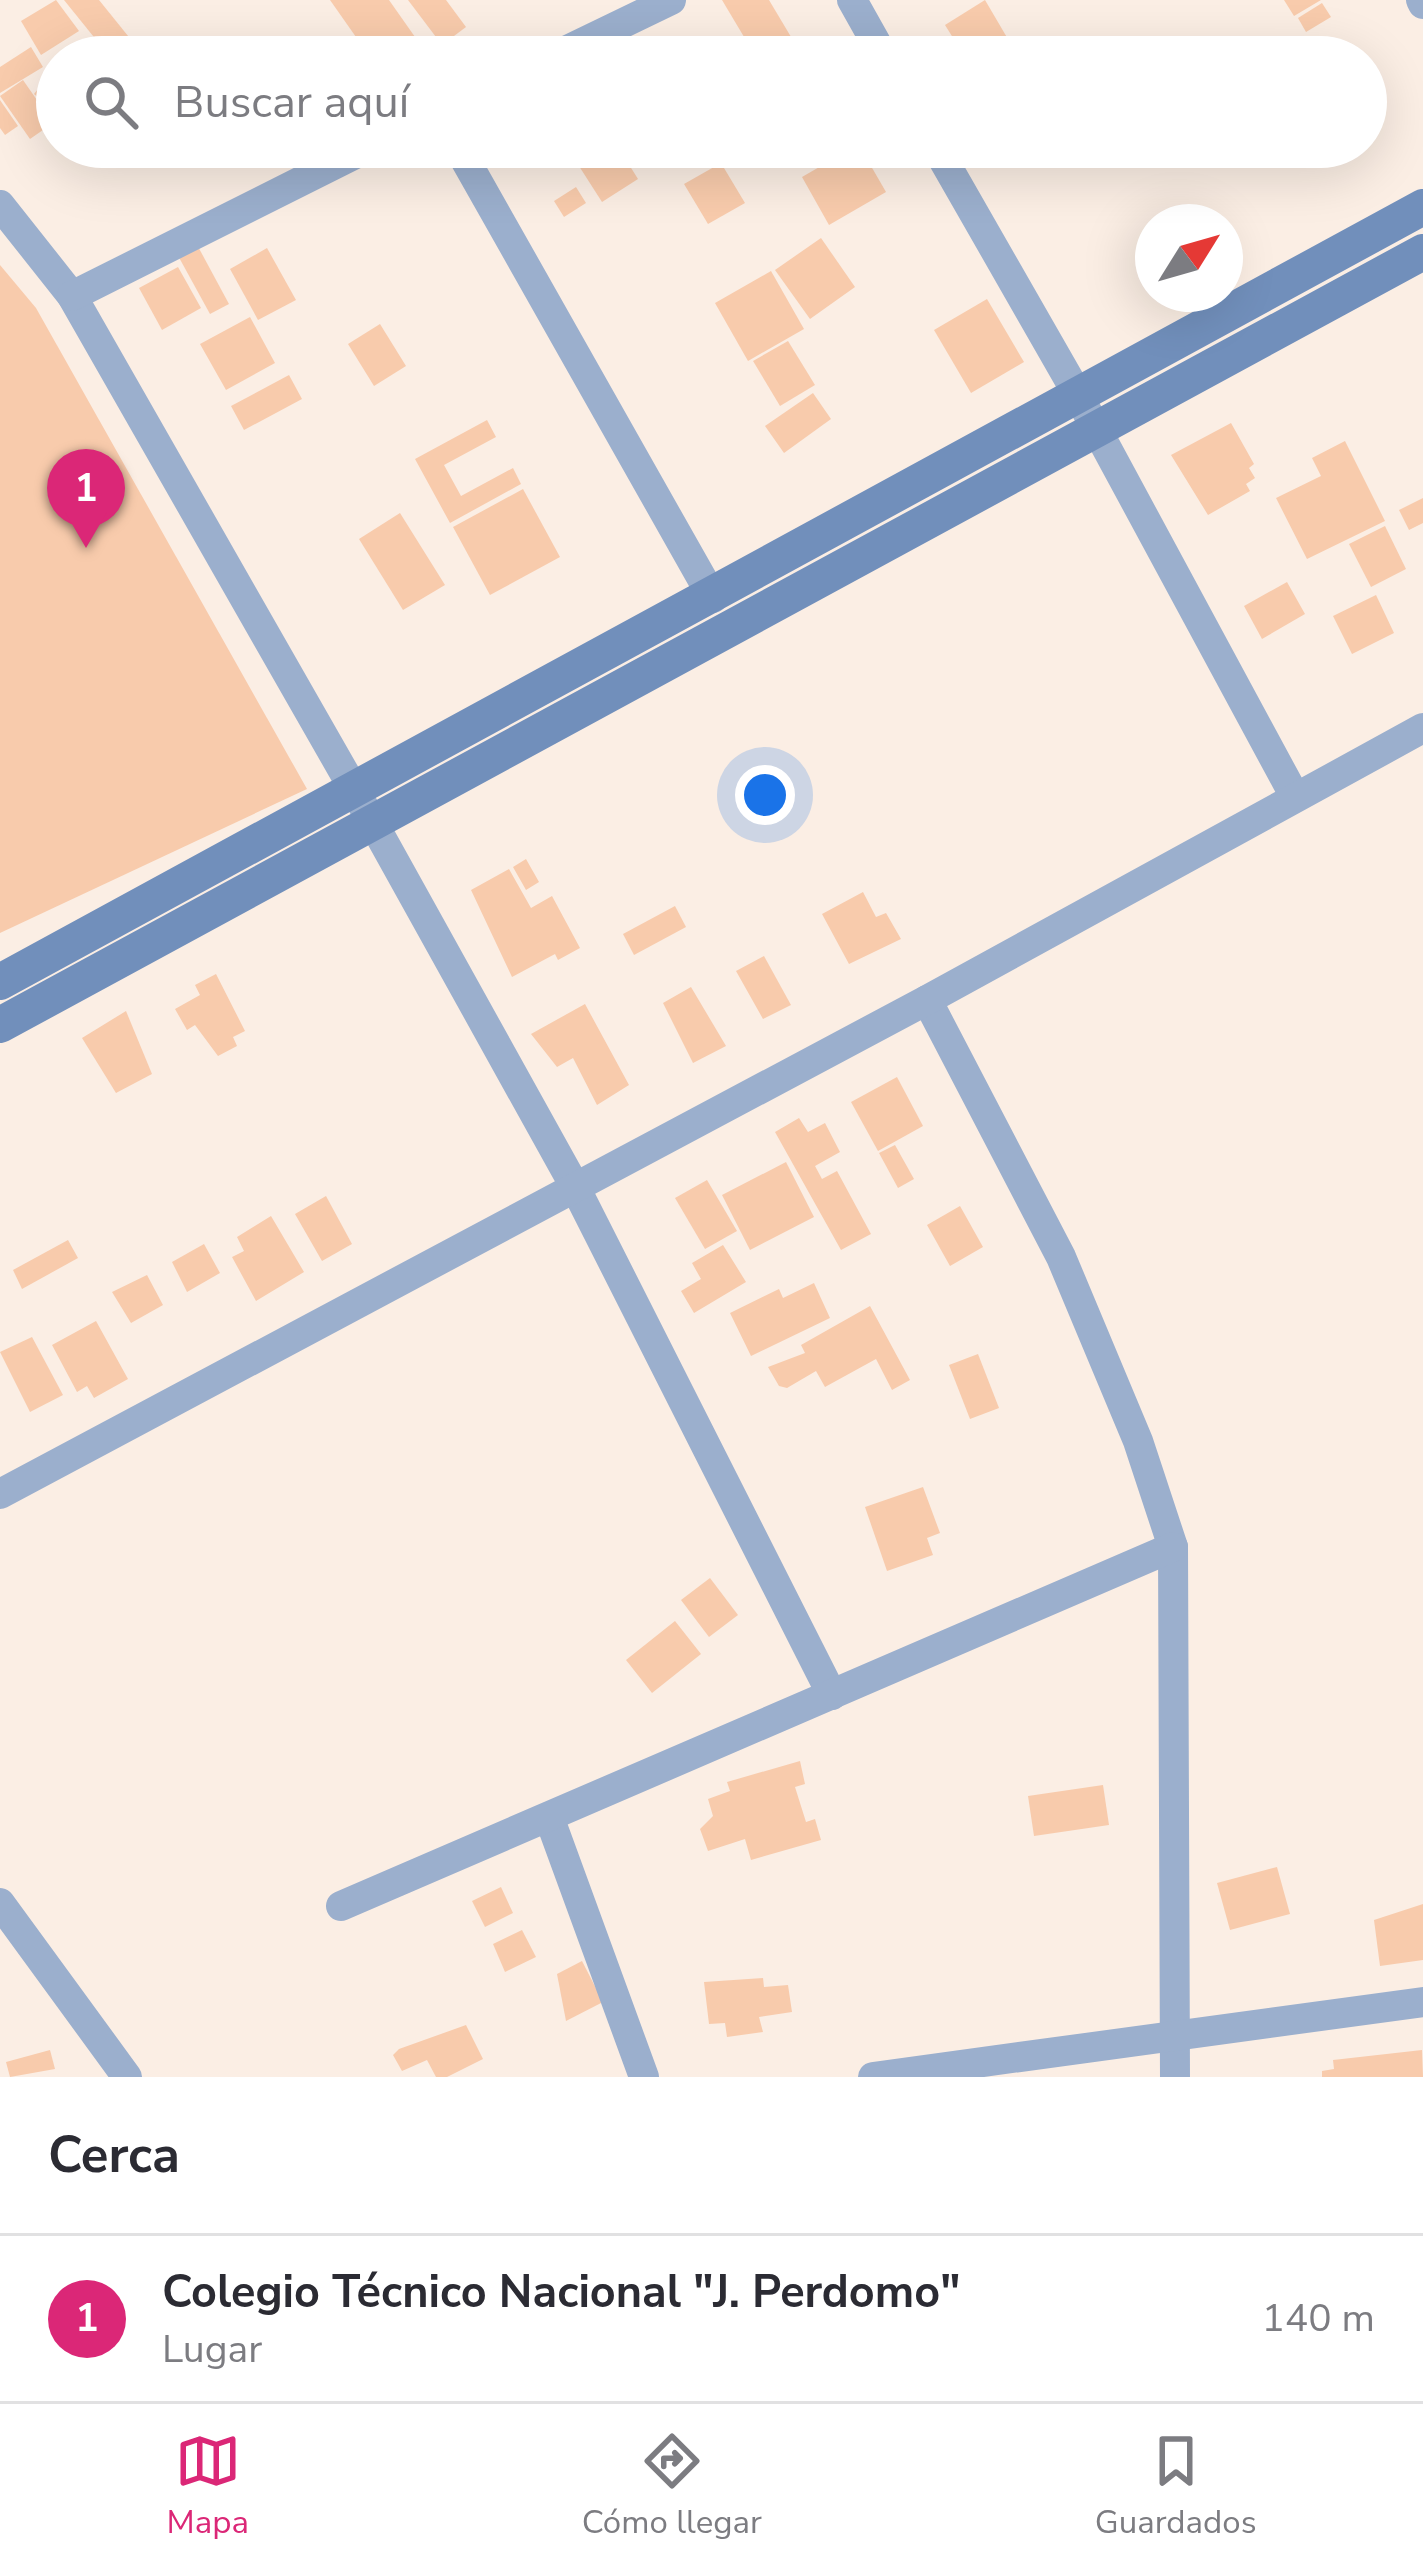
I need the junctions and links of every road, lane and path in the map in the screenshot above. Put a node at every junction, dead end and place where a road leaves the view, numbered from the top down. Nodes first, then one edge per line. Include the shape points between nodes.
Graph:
1 (671, 0) edge
2 (852, 0) edge
3 (596, 36) edge
4 (872, 36) edge
5 (327, 168) edge
6 (470, 168) edge
7 (948, 168) edge
8 (0, 205) edge
9 (1423, 207) edge
10 (1423, 252) edge
11 (72, 296) junction
12 (1078, 395) junction
13 (1097, 429) junction
14 (713, 598) junction
15 (1423, 728) edge
16 (1294, 796) junction
17 (364, 807) junction
18 (0, 982) edge
19 (927, 1000) junction
20 (0, 1025) edge
21 (574, 1185) junction
22 (0, 1494) edge
23 (1173, 1547) junction
24 (832, 1695) junction
25 (549, 1816) junction
26 (0, 1904) edge
27 (341, 1906) dead end
28 (1423, 2002) edge
29 (1171, 2038) junction
30 (128, 2077) edge
31 (644, 2077) edge
32 (873, 2077) edge
33 (1175, 2077) edge

1 - 3 street
2 - 4 street
5 - 11 street
6 - 14 street
7 - 12 street
8 - 11 street
9 - 12 main road
10 - 13 main road
11 - 17 street
12 - 13 street
12 - 14 main road
13 - 16 street
13 - 17 main road
14 - 17 main road
15 - 16 street
16 - 19 street
17 - 18 main road
17 - 20 main road
17 - 21 street
19 - 21 street
19 - 23 street via 1061,1257
21 - 22 street
21 - 24 street
23 - 24 street
23 - 29 street
24 - 25 street
25 - 27 street
25 - 31 street
26 - 30 street
28 - 29 street
29 - 32 street
29 - 33 street

